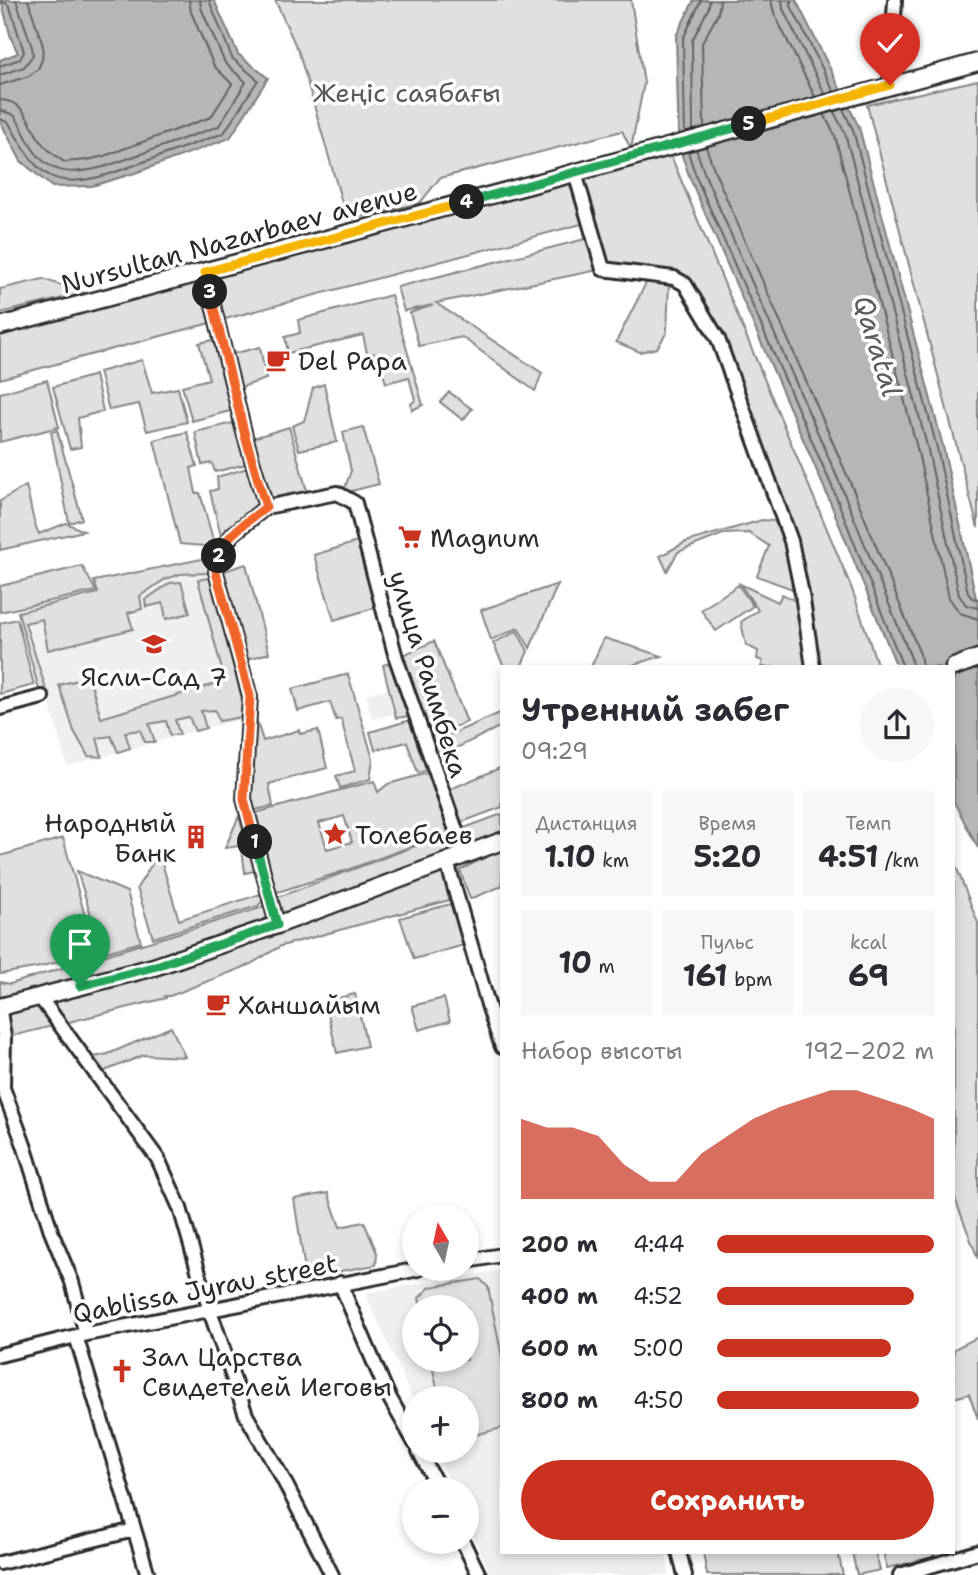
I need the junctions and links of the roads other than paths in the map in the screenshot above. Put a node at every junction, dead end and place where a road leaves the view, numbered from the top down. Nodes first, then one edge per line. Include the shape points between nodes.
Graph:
1 (895, 0) edge
2 (978, 62) edge
3 (890, 85) junction
4 (575, 173) junction
5 (205, 272) junction
6 (0, 327) edge
7 (266, 507) junction
8 (978, 658) edge
9 (813, 665) edge
10 (955, 667) edge
11 (42, 697) dead end
12 (0, 708) edge
13 (500, 842) edge
14 (465, 856) junction
15 (447, 862) junction
16 (277, 925) junction
17 (39, 996) junction
18 (0, 1009) edge
19 (500, 1042) edge
20 (500, 1255) edge
21 (480, 1259) edge
22 (402, 1272) edge
23 (340, 1283) junction
24 (210, 1311) junction
25 (81, 1335) junction
26 (0, 1355) edge
27 (402, 1420) edge
28 (134, 1530) junction
29 (978, 1552) edge
30 (469, 1554) edge
31 (680, 1554) edge
32 (946, 1557) edge
33 (0, 1563) edge
34 (148, 1575) edge
35 (332, 1575) edge
36 (479, 1575) edge
37 (685, 1575) edge
38 (900, 1575) edge

1 - 3 street
2 - 3 main road, Nursultan Nazarbaev avenue
3 - 4 main road, Nursultan Nazarbaev avenue
4 - 5 main road, Nursultan Nazarbaev avenue
4 - 9 street via 603,268 674,278 685,284 718,340 791,541
5 - 6 main road, Nursultan Nazarbaev avenue
5 - 7 street
7 - 14 street, улица Раимбека via 337,493 355,503 396,658
7 - 16 street via 220,550 216,572 250,696 244,799
8 - 10 main road
11 - 12 street
13 - 14 main road
14 - 15 main road
15 - 16 main road
15 - 19 street
16 - 17 main road via 153,967
17 - 18 main road
17 - 24 street via 158,1159 180,1209
18 - 25 street via 3,1088 51,1234 72,1282
20 - 21 street
22 - 23 street, Qablissa Jyrau street
23 - 24 street, Qablissa Jyrau street
23 - 27 street
24 - 25 street, Qablissa Jyrau street
24 - 35 street via 246,1415
25 - 26 street, Qablissa Jyrau street
25 - 28 street
28 - 33 street
28 - 34 street
29 - 32 street
30 - 36 street
31 - 37 street
32 - 38 street

